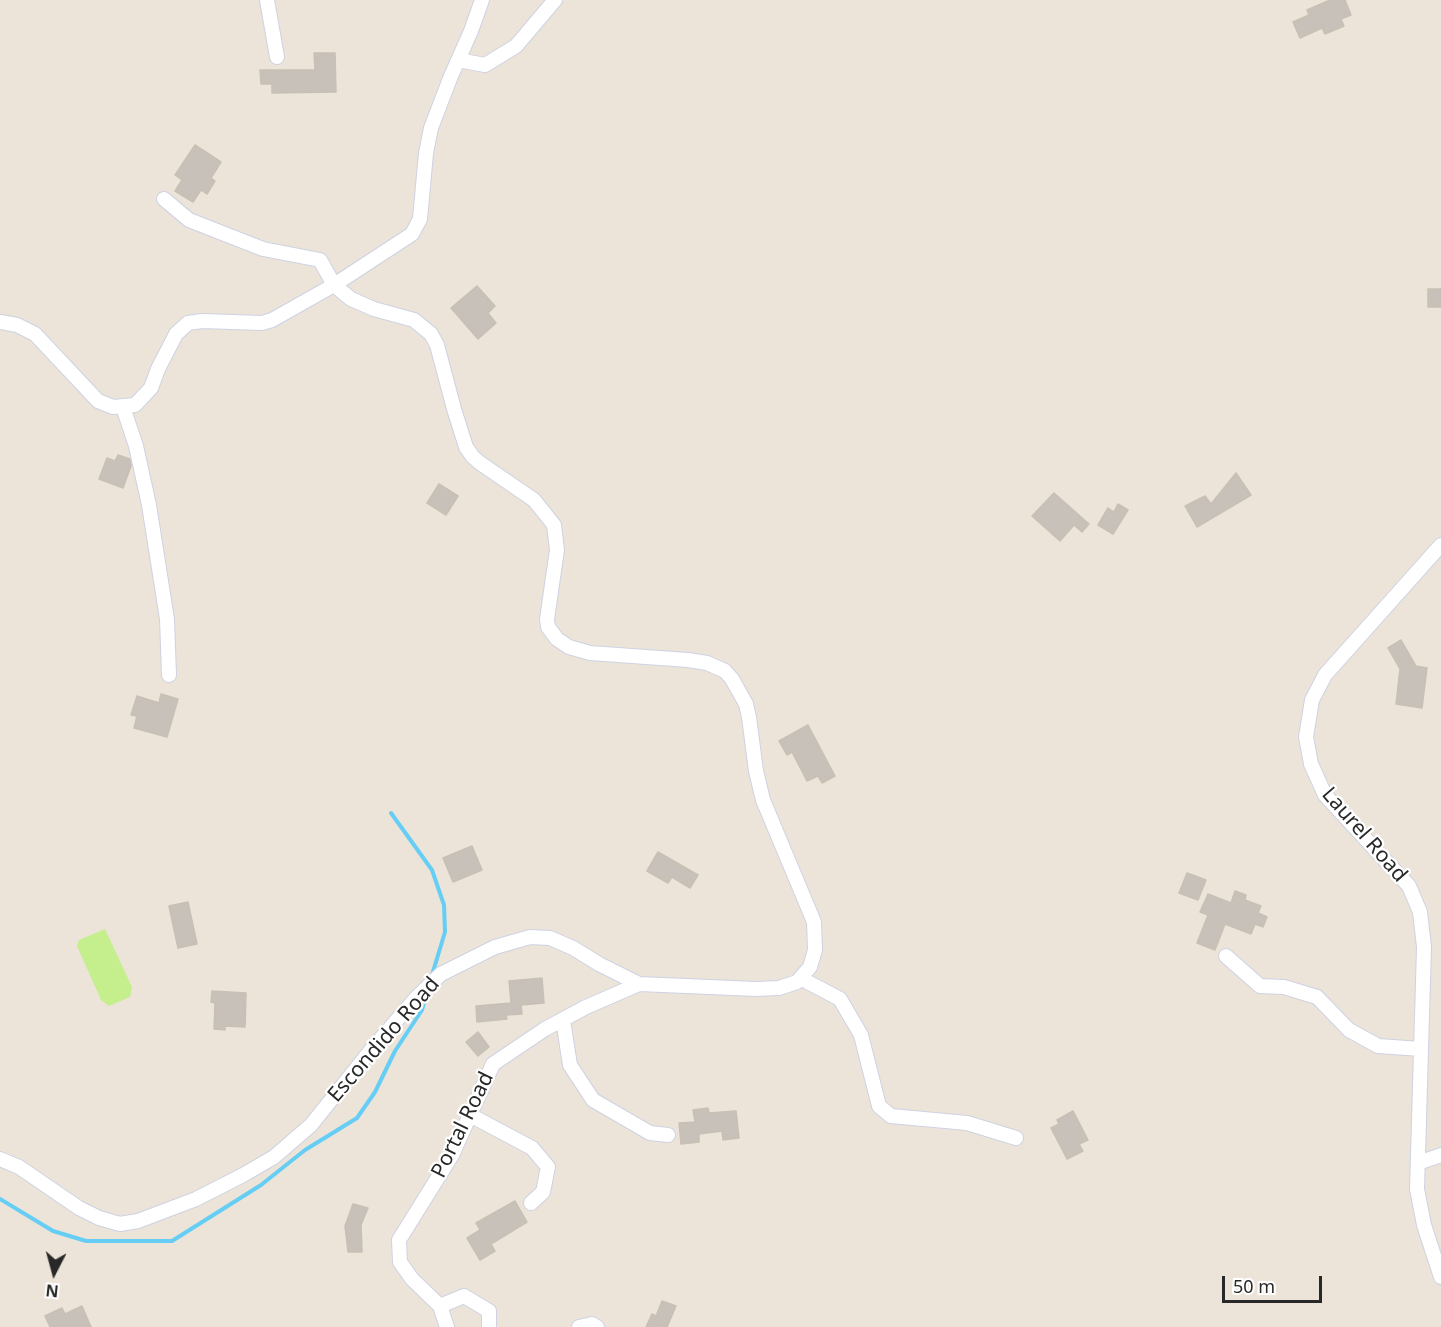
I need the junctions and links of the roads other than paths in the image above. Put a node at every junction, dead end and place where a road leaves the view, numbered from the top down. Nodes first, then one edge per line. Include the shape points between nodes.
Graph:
1 (267, 0) edge
2 (482, 0) edge
3 (555, 0) edge
4 (277, 57) dead end
5 (458, 60) junction
6 (164, 200) dead end
7 (334, 285) junction
8 (0, 322) edge
9 (123, 406) junction
10 (1441, 545) edge
11 (169, 675) dead end
12 (1226, 956) dead end
13 (802, 979) junction
14 (639, 984) junction
15 (563, 1020) junction
16 (1421, 1048) junction
17 (470, 1115) junction
18 (668, 1135) dead end
19 (1016, 1138) dead end
20 (1441, 1155) edge
21 (0, 1159) edge
22 (1418, 1162) junction
23 (531, 1203) dead end
24 (1440, 1270) edge
25 (440, 1306) junction
26 (447, 1327) edge
27 (489, 1327) edge
28 (579, 1327) edge
29 (597, 1327) edge

1 - 4 street
2 - 5 street
3 - 5 street via 516,46 485,64
5 - 7 street via 431,128 417,225 412,234
6 - 7 street via 189,220 263,249 320,260
7 - 9 street via 272,320 188,323 176,334 151,388 135,405
7 - 13 street via 351,299 424,326 437,345 466,447 473,457 534,500 554,525 557,542 547,619 557,639 590,653 707,663 732,679 748,711 763,800 816,926 813,959
8 - 9 street via 35,334 98,401
9 - 11 street via 149,505 167,619
10 - 16 street, Laurel Road via 1325,675 1312,700 1306,737 1311,764 1325,795 1409,886 1420,912 1424,947
12 - 16 street via 1260,986 1284,987 1317,997 1349,1030 1378,1046
13 - 14 street, Escondido Road via 779,988 756,990
13 - 19 street via 840,999 861,1035 879,1106 891,1116 967,1123
14 - 15 street, Portal Road
14 - 21 street, Escondido Road via 550,938 530,937 495,946 441,974 416,998 310,1125 274,1157 196,1198 138,1221 120,1224 99,1218 20,1167
15 - 17 street, Portal Road via 493,1064
15 - 18 street via 570,1065 593,1100 651,1133
16 - 22 street, Laurel Road
17 - 23 street via 532,1148 548,1167 543,1192
17 - 25 street, Portal Road via 452,1155 399,1240 400,1262
20 - 22 street
22 - 24 street, Laurel Road via 1417,1189 1424,1225
25 - 26 street, Portal Road
25 - 27 street via 464,1296 489,1311
28 - 29 street

